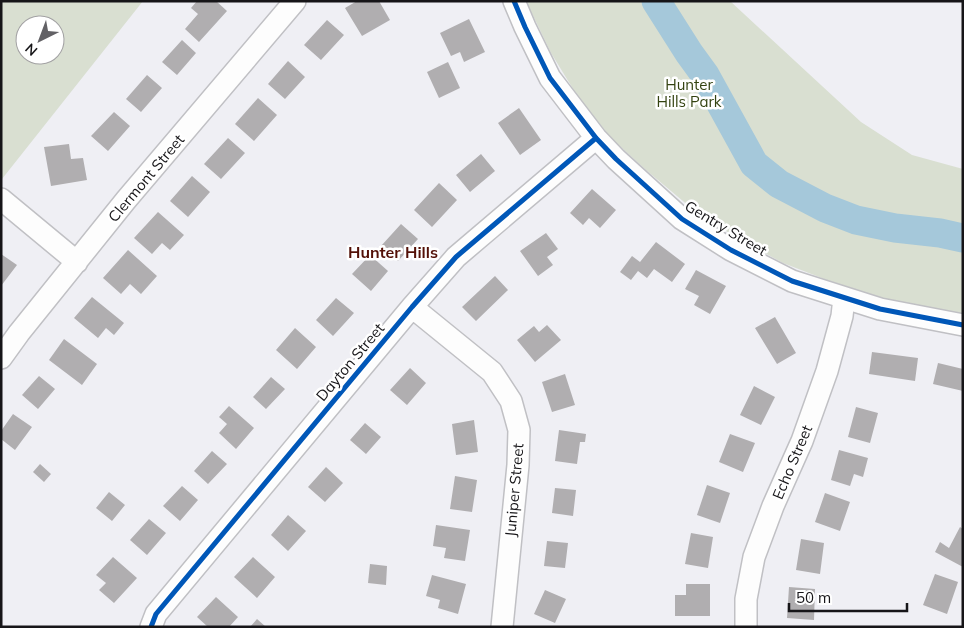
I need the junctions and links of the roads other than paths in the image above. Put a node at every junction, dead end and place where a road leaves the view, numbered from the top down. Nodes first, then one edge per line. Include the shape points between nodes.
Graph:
1 (296, 1) edge
2 (514, 1) edge
3 (596, 138) junction
4 (1, 199) edge
5 (77, 262) junction
6 (844, 298) junction
7 (412, 306) junction
8 (963, 325) edge
9 (1, 358) edge
10 (151, 627) edge
11 (502, 627) edge
12 (746, 627) edge

1 - 5 street, Clermont Street
2 - 3 street, Gentry Street via 550,78
3 - 6 street, Gentry Street via 690,224 731,250 792,280
3 - 7 street, Dayton Street via 456,257
4 - 5 street
5 - 9 street, Clermont Street
6 - 8 street, Gentry Street via 880,309
6 - 12 street, Echo Street via 827,372 754,557 746,599
7 - 10 street, Dayton Street via 156,614
7 - 11 street, Juniper Street via 492,372 511,402 520,430

